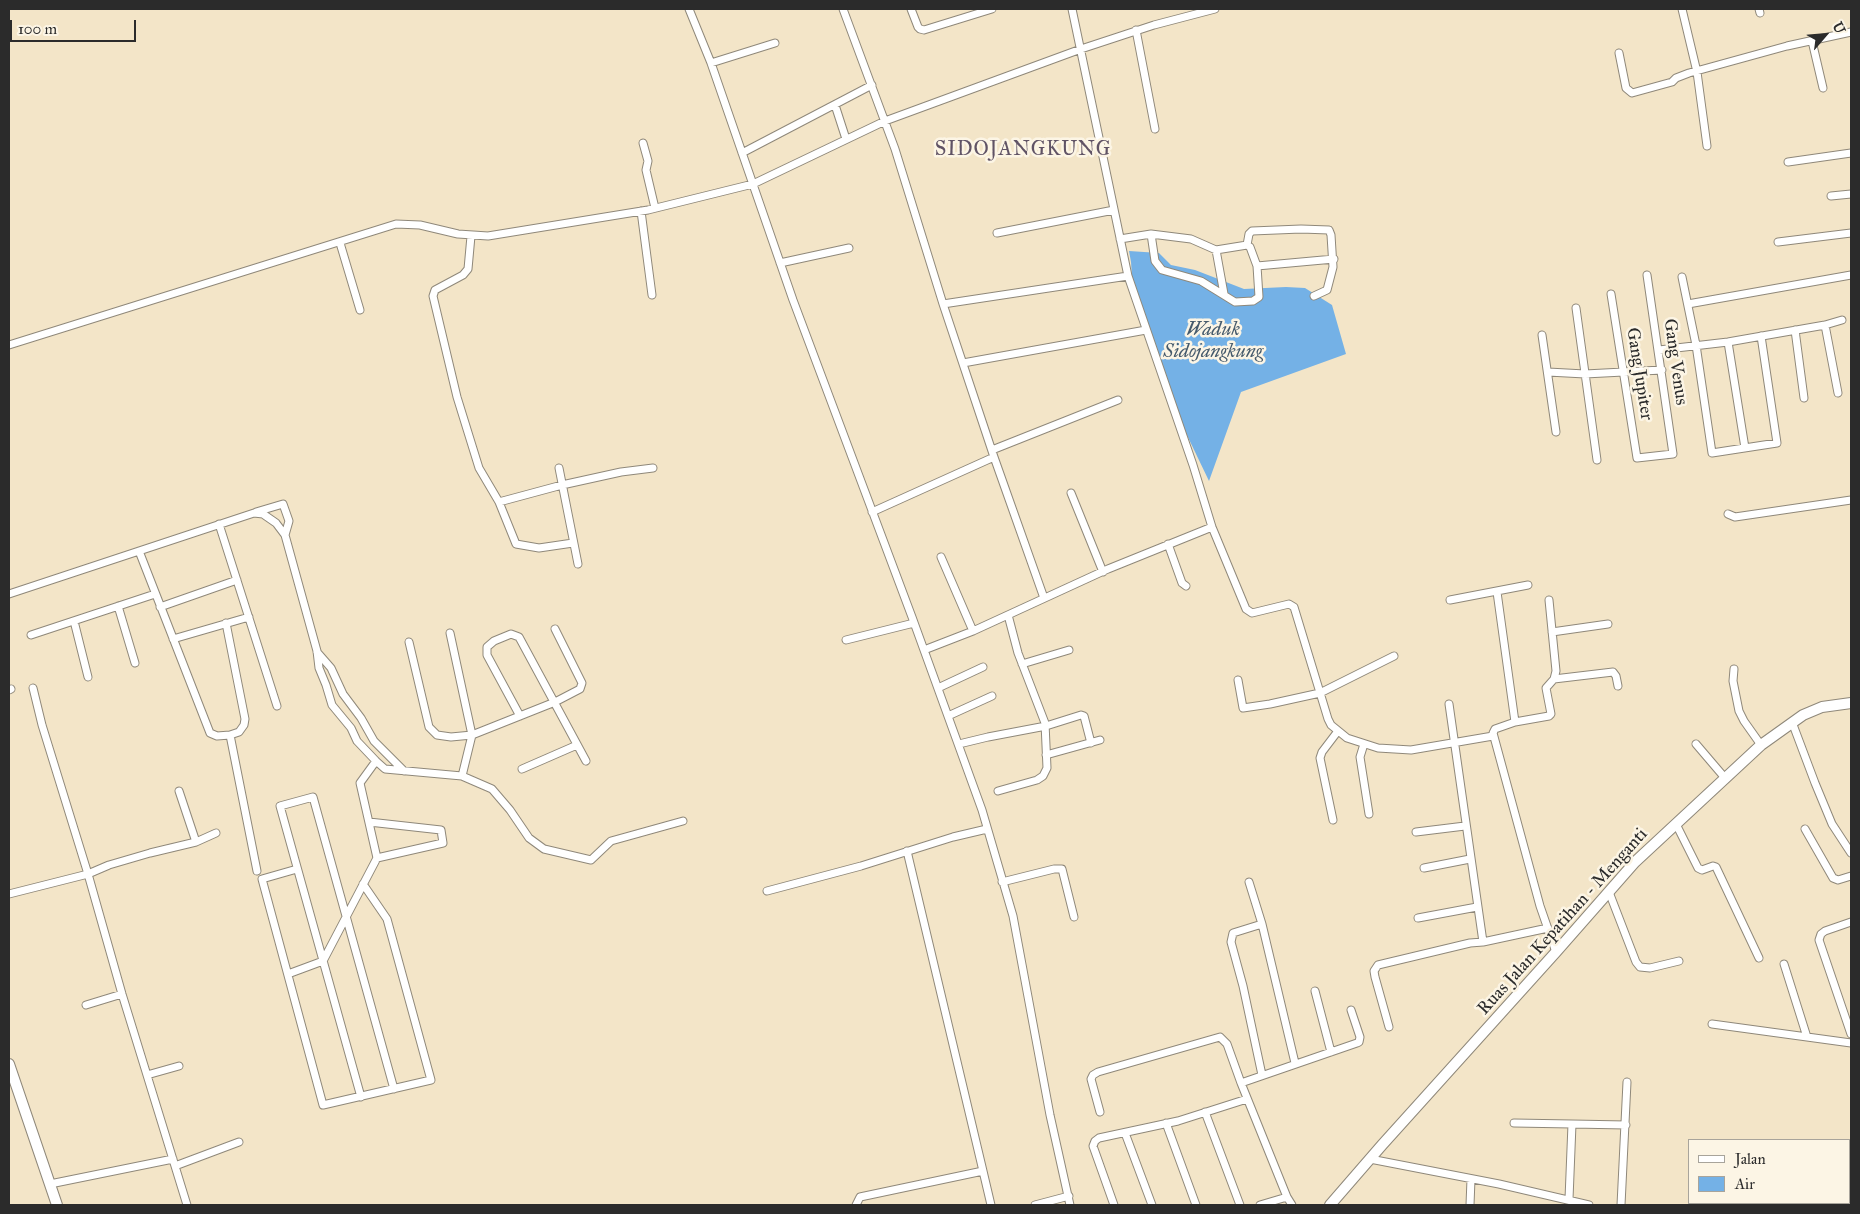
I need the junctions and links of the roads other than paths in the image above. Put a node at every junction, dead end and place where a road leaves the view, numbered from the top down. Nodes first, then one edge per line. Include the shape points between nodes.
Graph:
1 (689, 9) edge
2 (843, 9) edge
3 (911, 9) edge
4 (992, 9) edge
5 (1072, 9) edge
6 (1215, 9) edge
7 (1682, 9) edge
8 (1136, 30) junction
9 (1851, 32) edge
10 (1812, 40) junction
11 (775, 43) dead end
12 (1081, 48) junction
13 (1619, 53) dead end
14 (711, 63) junction
15 (1697, 72) junction
16 (872, 85) junction
17 (1823, 88) dead end
18 (835, 105) junction
19 (885, 121) junction
20 (1155, 129) dead end
21 (846, 139) junction
22 (643, 143) dead end
23 (1707, 146) dead end
24 (742, 153) junction
25 (1851, 153) edge
26 (1788, 162) dead end
27 (753, 184) junction
28 (1851, 194) edge
29 (1830, 196) dead end
30 (655, 208) junction
31 (1114, 210) junction
32 (641, 212) junction
33 (997, 233) dead end
34 (1851, 233) edge
35 (1151, 234) junction
36 (471, 236) junction
37 (1120, 239) junction
38 (1778, 242) dead end
39 (340, 243) junction
40 (1247, 245) junction
41 (849, 248) dead end
42 (1216, 250) junction
43 (1334, 259) junction
44 (780, 263) junction
45 (1257, 266) junction
46 (1647, 275) dead end
47 (1851, 275) edge
48 (1128, 276) junction
49 (1682, 277) dead end
50 (652, 294) dead end
51 (1224, 294) junction
52 (1611, 294) dead end
53 (1314, 296) dead end
54 (943, 304) junction
55 (1688, 304) junction
56 (1576, 308) dead end
57 (360, 310) dead end
58 (1842, 320) dead end
59 (1825, 325) junction
60 (1146, 330) junction
61 (1795, 330) junction
62 (1542, 335) dead end
63 (1761, 336) junction
64 (1728, 342) junction
65 (9, 345) edge
66 (1696, 345) junction
67 (1659, 350) junction
68 (963, 364) junction
69 (1662, 370) junction
70 (1624, 371) junction
71 (1548, 372) junction
72 (1585, 374) junction
73 (1838, 393) dead end
74 (1804, 398) dead end
75 (1118, 400) dead end
76 (1556, 432) dead end
77 (1745, 448) junction
78 (993, 453) junction
79 (1636, 458) joint
80 (1597, 460) dead end
81 (559, 468) dead end
82 (653, 468) dead end
83 (562, 485) junction
84 (1071, 493) dead end
85 (1851, 500) edge
86 (499, 502) junction
87 (872, 512) junction
88 (254, 513) junction
89 (1728, 514) dead end
90 (219, 524) junction
91 (1212, 527) junction
92 (285, 535) junction
93 (574, 543) junction
94 (1168, 544) junction
95 (139, 551) junction
96 (941, 557) dead end
97 (578, 564) dead end
98 (1103, 572) junction
99 (237, 580) junction
100 (1528, 585) dead end
101 (1186, 586) dead end
102 (1497, 592) junction
103 (9, 594) edge
104 (155, 594) junction
105 (1044, 598) junction
106 (1450, 600) dead end
107 (1549, 600) dead end
108 (118, 606) junction
109 (160, 607) junction
110 (1008, 615) junction
111 (248, 617) junction
112 (74, 621) junction
113 (226, 624) junction
114 (914, 624) junction
115 (1608, 624) dead end
116 (555, 629) dead end
117 (973, 631) junction
118 (1552, 632) junction
119 (450, 633) dead end
120 (31, 635) dead end
121 (173, 639) junction
122 (846, 640) dead end
123 (410, 642) dead end
124 (924, 650) junction
125 (1069, 650) dead end
126 (317, 651) junction
127 (1394, 656) dead end
128 (135, 663) dead end
129 (1022, 664) junction
130 (983, 667) dead end
131 (1734, 669) dead end
132 (88, 677) dead end
133 (1238, 680) dead end
134 (1554, 680) junction
135 (1618, 686) dead end
136 (33, 688) dead end
137 (938, 688) junction
138 (1320, 693) junction
139 (992, 696) dead end
140 (554, 702) junction
141 (1851, 702) edge
142 (1449, 704) dead end
143 (277, 706) dead end
144 (520, 716) junction
145 (948, 716) junction
146 (361, 718) junction
147 (1515, 722) junction
148 (1792, 722) junction
149 (1046, 726) junction
150 (351, 728) junction
151 (1338, 731) junction
152 (230, 735) junction
153 (472, 735) junction
154 (1493, 736) junction
155 (1100, 740) dead end
156 (1453, 742) junction
157 (1091, 743) junction
158 (959, 744) junction
159 (1364, 744) junction
160 (1696, 744) dead end
161 (577, 745) junction
162 (1761, 745) junction
163 (1046, 754) junction
164 (376, 761) junction
165 (586, 761) dead end
166 (522, 769) dead end
167 (404, 771) junction
168 (462, 776) junction
169 (1725, 778) junction
170 (179, 791) dead end
171 (998, 791) dead end
172 (1370, 814) dead end
173 (1333, 820) dead end
174 (683, 821) dead end
175 (368, 822) junction
176 (1676, 824) junction
177 (1466, 826) junction
178 (987, 829) junction
179 (1806, 830) dead end
180 (216, 832) dead end
181 (1416, 832) dead end
182 (196, 842) junction
183 (907, 851) junction
184 (1851, 854) edge
185 (377, 858) junction
186 (1470, 860) junction
187 (1424, 868) dead end
188 (298, 869) junction
189 (257, 871) dead end
190 (88, 874) junction
191 (1851, 876) edge
192 (1002, 882) junction
193 (1249, 882) dead end
194 (363, 884) junction
195 (767, 891) dead end
196 (1609, 892) junction
197 (9, 894) edge
198 (1478, 907) junction
199 (346, 916) junction
200 (1074, 917) dead end
201 (1418, 918) dead end
202 (1851, 922) edge
203 (1262, 924) junction
204 (1548, 928) junction
205 (1483, 942) junction
206 (1556, 952) junction
207 (1759, 958) dead end
208 (1678, 960) dead end
209 (323, 961) junction
210 (1784, 964) dead end
211 (288, 974) junction
212 (1315, 991) dead end
213 (122, 994) junction
214 (86, 1005) dead end
215 (1352, 1010) dead end
216 (1848, 1015) edge
217 (1712, 1024) dead end
218 (1390, 1027) dead end
219 (1851, 1034) edge
220 (1807, 1037) junction
221 (1851, 1043) edge
222 (1331, 1052) junction
223 (9, 1064) edge
224 (1295, 1064) junction
225 (179, 1066) dead end
226 (147, 1075) junction
227 (1262, 1075) junction
228 (1627, 1082) dead end
229 (1241, 1083) junction
230 (394, 1089) junction
231 (361, 1097) junction
232 (1247, 1099) junction
233 (1100, 1112) dead end
234 (1205, 1112) junction
235 (1514, 1123) dead end
236 (1166, 1124) junction
237 (1572, 1124) junction
238 (1626, 1125) junction
239 (1125, 1133) junction
240 (239, 1142) dead end
241 (1370, 1159) junction
242 (174, 1163) junction
243 (983, 1171) junction
244 (1471, 1179) junction
245 (50, 1184) junction
246 (1068, 1196) junction
247 (1287, 1197) junction
248 (1569, 1199) junction
249 (1578, 1204) edge
250 (57, 1205) edge
251 (187, 1205) edge
252 (856, 1205) edge
253 (991, 1205) edge
254 (1035, 1205) edge
255 (1070, 1205) edge
256 (1114, 1205) edge
257 (1152, 1205) edge
258 (1196, 1205) edge
259 (1240, 1205) edge
260 (1260, 1205) edge
261 (1292, 1205) edge
262 (1330, 1205) edge
263 (1470, 1205) edge
264 (1590, 1205) edge
265 (1621, 1205) edge

1 - 14 street
2 - 16 street
3 - 4 street via 918,27 924,30
5 - 12 street
6 - 8 street
7 - 15 street
8 - 12 street
8 - 20 street
9 - 10 street
10 - 15 street
10 - 17 street
11 - 14 street
12 - 19 street
12 - 31 street
13 - 15 street via 1626,88 1631,92
14 - 24 street
15 - 23 street
16 - 18 street
16 - 19 street
18 - 21 street
18 - 24 street
19 - 21 street
19 - 54 street
21 - 27 street
22 - 30 street
24 - 27 street
25 - 26 street
27 - 30 street
27 - 44 street
28 - 29 street
30 - 32 street
31 - 33 street
31 - 37 street
32 - 36 street
32 - 50 street
34 - 38 street
35 - 37 street
35 - 42 street via 1191,239
35 - 51 street via 1158,267 1201,280
36 - 39 street via 420,225 396,224
36 - 86 street via 468,269 463,276 435,290 433,296 457,397 479,468
37 - 48 street
39 - 57 street
39 - 65 street
40 - 42 street
40 - 43 street via 1252,231 1327,230 1331,235
40 - 45 street
41 - 44 street
42 - 51 street
43 - 45 street
43 - 53 street via 1327,290
44 - 87 street
45 - 51 street via 1259,296 1256,299 1235,302
46 - 67 street, Gang Venus
47 - 55 street
48 - 54 street
48 - 60 street
49 - 55 street
52 - 70 street, Gang Jupiter
54 - 68 street
55 - 66 street
56 - 72 street
58 - 59 street
59 - 61 street
59 - 73 street
60 - 68 street
60 - 91 street
61 - 63 street
61 - 74 street
62 - 71 street
63 - 64 street
63 - 77 street via 1777,443
64 - 66 street
64 - 77 street
66 - 67 street
66 - 77 street via 1712,453
67 - 69 street, Gang Venus
68 - 78 street
69 - 70 street
69 - 79 street, Gang Venus via 1673,454
70 - 72 street
70 - 79 street, Gang Jupiter
71 - 72 street
71 - 76 street
72 - 80 street
75 - 78 street
78 - 87 street
78 - 105 street
81 - 83 street
82 - 83 street
83 - 86 street
83 - 93 street
84 - 98 street
85 - 89 street via 1735,517
86 - 93 street via 516,544 539,548
87 - 114 street
88 - 90 street
88 - 92 street via 263,514 276,523
88 - 92 street via 283,504 289,521
90 - 95 street
90 - 99 street
91 - 94 street
91 - 138 street via 1246,609 1252,613 1289,604 1294,607
92 - 126 street
93 - 97 street
94 - 98 street
94 - 101 street
95 - 103 street
95 - 104 street
96 - 117 street
98 - 105 street
99 - 109 street
99 - 111 street
100 - 102 street
102 - 106 street
102 - 147 street
104 - 108 street
104 - 109 street
105 - 110 street
107 - 118 street
108 - 112 street
108 - 128 street
109 - 121 street
110 - 117 street
110 - 129 street
111 - 113 street
111 - 143 street
112 - 120 street
112 - 132 street
113 - 121 street
113 - 152 street via 245,719 239,732
114 - 122 street
114 - 124 street
115 - 118 street
116 - 140 street via 582,683 580,689
117 - 124 street
118 - 134 street
119 - 153 street
121 - 152 street via 210,733
123 - 153 street via 429,727 437,735
124 - 137 street
125 - 129 street
126 - 146 street
126 - 150 street via 319,668 332,705
127 - 138 street
129 - 149 street
130 - 137 street
131 - 162 street via 1739,711
133 - 138 street via 1243,708
134 - 135 street via 1613,672
134 - 147 street via 1546,688 1551,711 1549,716
136 - 190 street
137 - 145 street
138 - 151 street via 1328,719
139 - 145 street
140 - 144 street
140 - 144 street via 519,637 511,634 502,637 487,647 487,655
140 - 161 street
141 - 148 main road, Ruas Jalan Kepatihan - Menganti via 1812,710
142 - 156 street
144 - 153 street
145 - 158 street
146 - 150 street
146 - 167 street via 374,742
147 - 154 street via 1493,730
148 - 162 main road, Ruas Jalan Kepatihan - Menganti
148 - 184 street via 1832,824
149 - 157 street via 1084,716
149 - 158 street
149 - 163 street
150 - 164 street via 357,741
151 - 159 street
151 - 173 street via 1320,758
152 - 189 street
153 - 168 street
154 - 156 street
154 - 204 street
155 - 157 street
156 - 159 street via 1411,750
156 - 177 street
157 - 163 street
158 - 178 street
159 - 172 street via 1360,757
160 - 169 street
161 - 165 street
161 - 166 street
162 - 169 main road, Ruas Jalan Kepatihan - Menganti
163 - 171 street via 1043,776
164 - 167 street via 385,769
164 - 175 street via 360,783
167 - 168 street
168 - 174 street via 492,790 529,838 544,848 592,860 611,841
169 - 176 main road, Ruas Jalan Kepatihan - Menganti
170 - 182 street
175 - 185 street
175 - 185 street via 441,830 443,843
176 - 196 main road, Ruas Jalan Kepatihan - Menganti via 1635,862
176 - 207 street via 1698,868 1716,867
177 - 181 street
177 - 186 street
178 - 183 street
178 - 192 street
179 - 191 street via 1834,878
180 - 182 street
182 - 190 street via 150,852
183 - 195 street
183 - 243 street
185 - 194 street
186 - 187 street
186 - 198 street
188 - 199 street via 280,806 313,797
188 - 209 street
188 - 211 street via 262,879
190 - 197 street
190 - 213 street
192 - 200 street via 1062,869
192 - 246 street via 1013,916
193 - 203 street
194 - 199 street
194 - 230 street via 387,919 431,1080
196 - 206 main road, Ruas Jalan Kepatihan - Menganti
196 - 208 street via 1640,967
198 - 201 street
198 - 205 street
199 - 209 street
199 - 230 street
202 - 216 street via 1825,931 1819,940
203 - 224 street
203 - 227 street via 1233,933 1231,942
204 - 205 street
204 - 206 street
205 - 218 street via 1402,958 1375,967
206 - 241 main road, Ruas Jalan Kepatihan - Menganti
209 - 211 street
209 - 231 street
210 - 220 street
211 - 231 street via 323,1105
212 - 222 street
213 - 214 street
213 - 226 street
215 - 222 street via 1359,1042
216 - 219 street
217 - 220 street
220 - 221 street
222 - 224 street
223 - 245 main road
224 - 227 street
225 - 226 street
226 - 242 street
227 - 229 street
228 - 238 street
229 - 232 street
229 - 233 street via 1227,1044 1220,1037 1093,1075
230 - 231 street
232 - 234 street
232 - 247 street
234 - 236 street
234 - 259 street
235 - 237 street
236 - 239 street
236 - 258 street
237 - 238 street
237 - 248 street
238 - 265 street
239 - 256 street via 1099,1138 1093,1146
239 - 257 street
240 - 242 street
241 - 244 street
241 - 262 main road, Ruas Jalan Kepatihan - Menganti
242 - 245 street
242 - 251 street
243 - 252 street via 860,1197
243 - 253 street
244 - 248 street
244 - 263 street
245 - 250 main road
246 - 254 street
246 - 255 street
247 - 260 street
247 - 261 street
248 - 249 street
249 - 264 street

